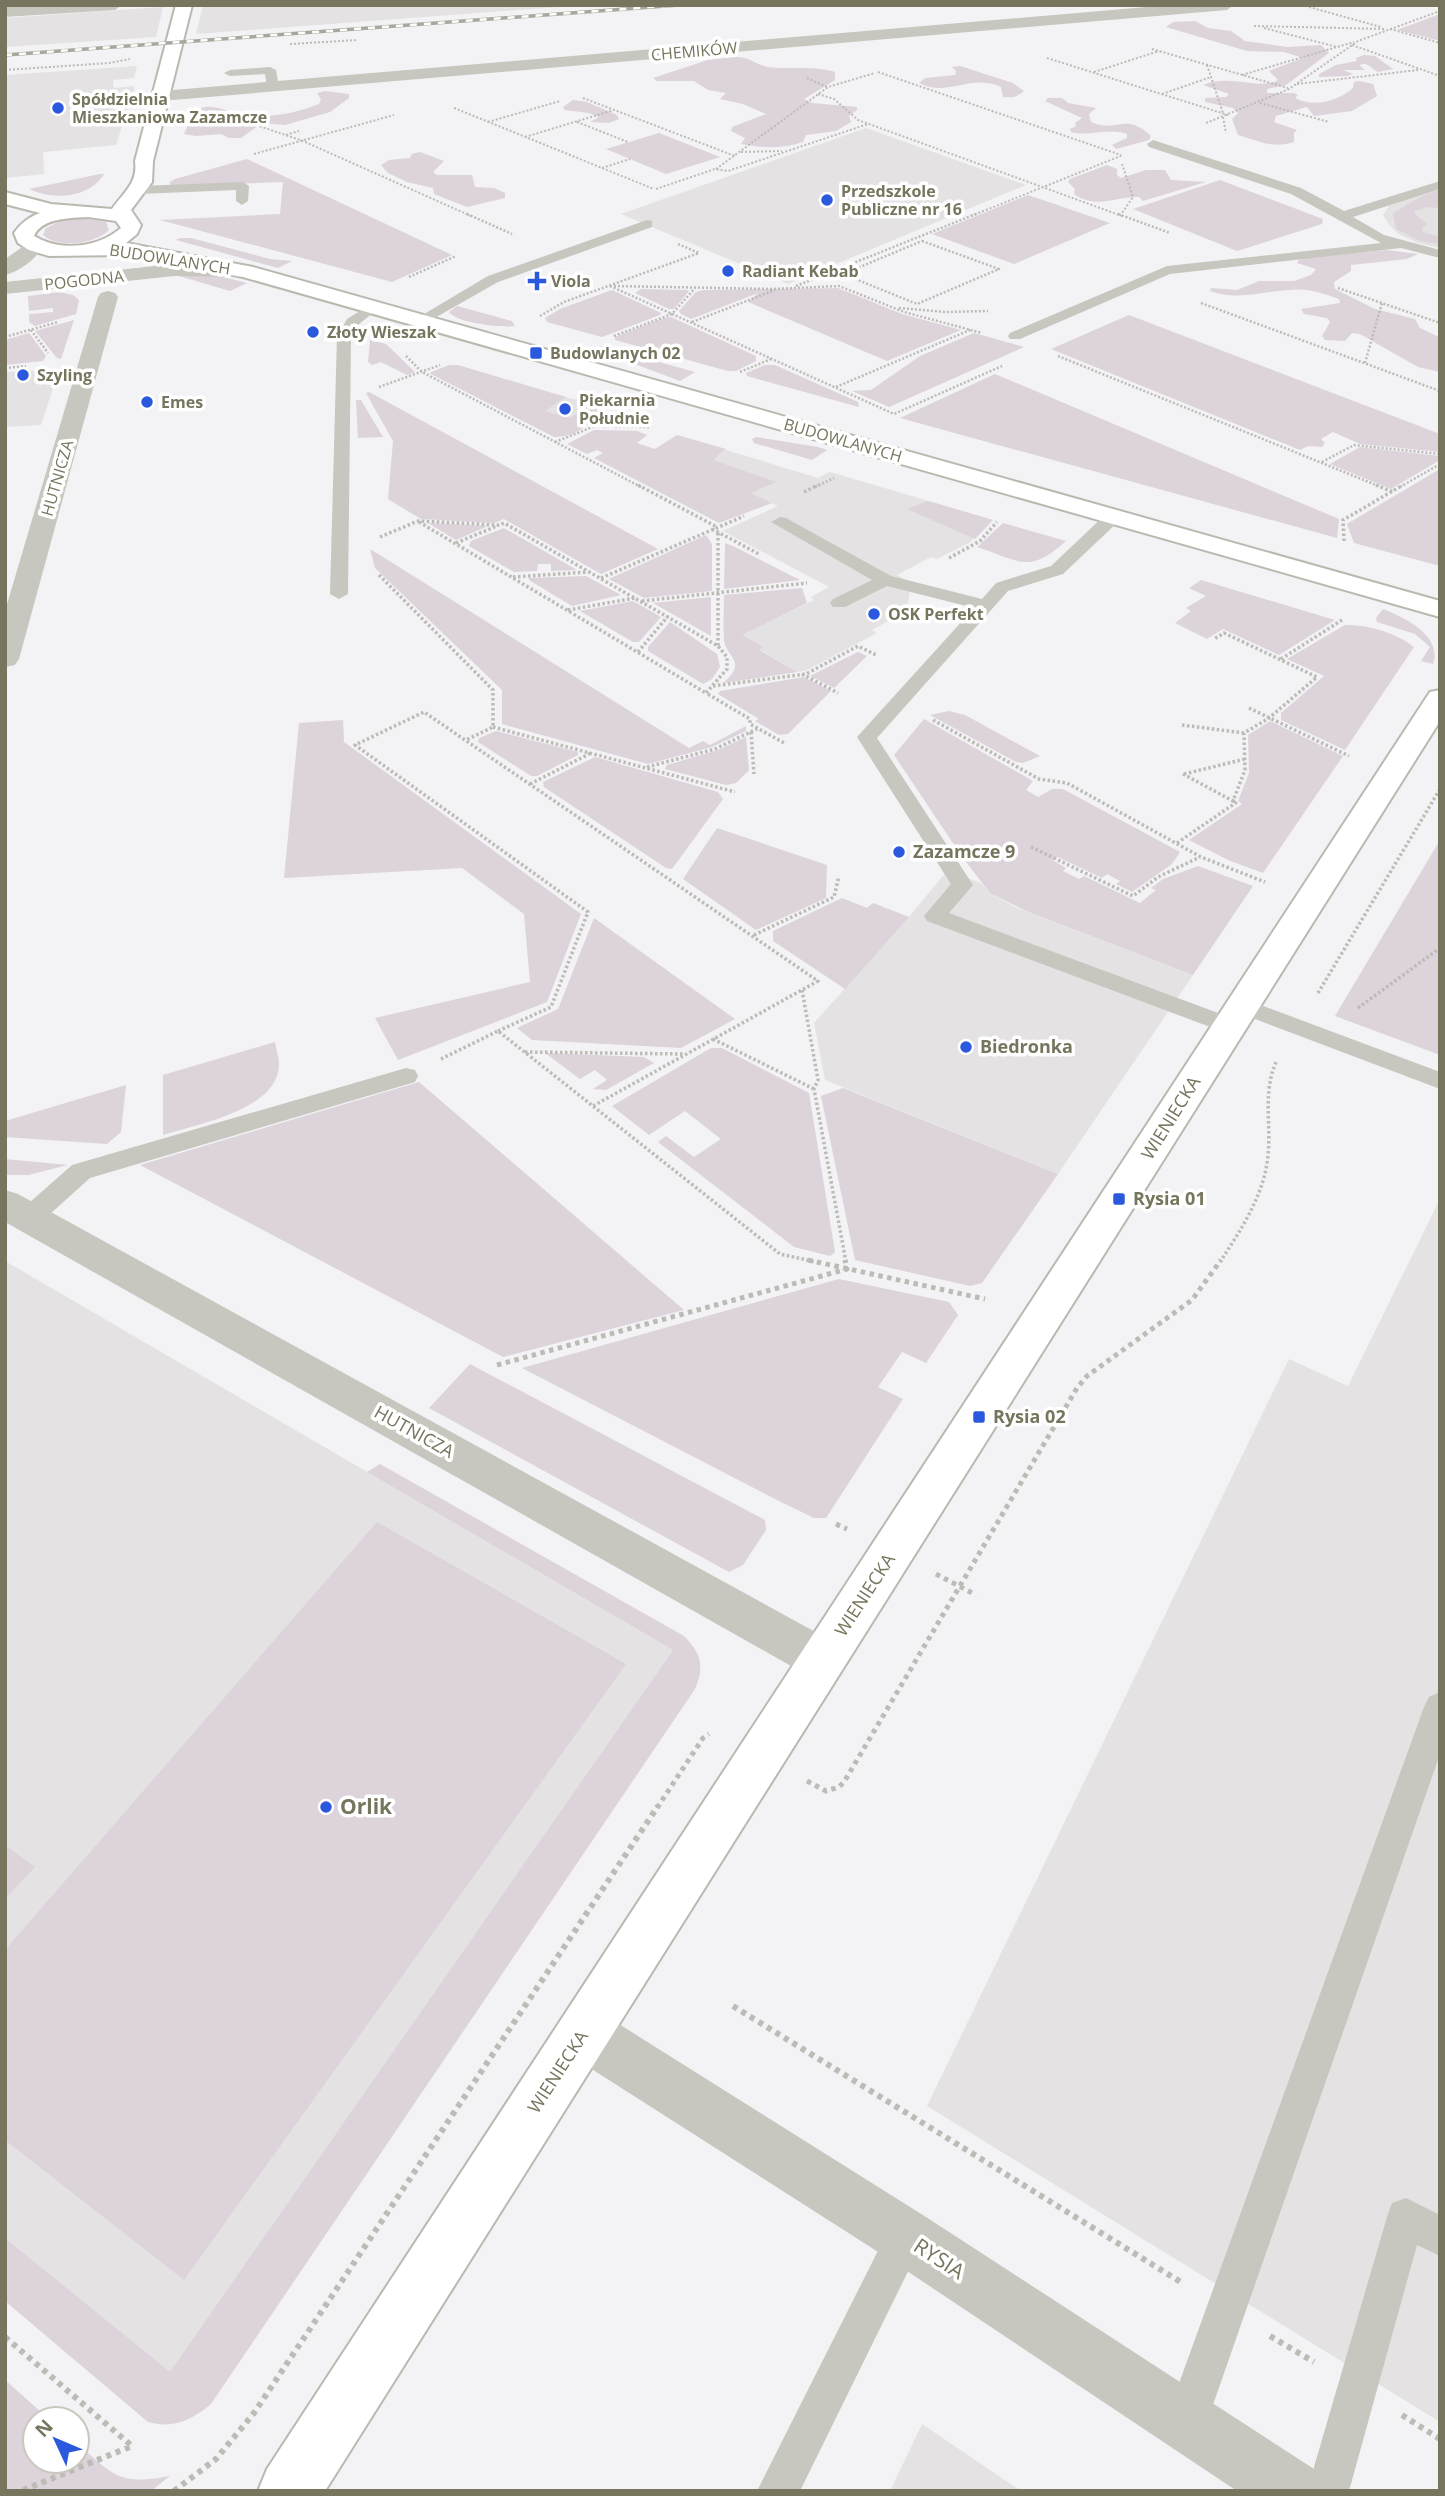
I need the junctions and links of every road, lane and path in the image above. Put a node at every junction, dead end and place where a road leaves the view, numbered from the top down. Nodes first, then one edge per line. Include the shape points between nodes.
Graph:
1 (115, 5) edge
2 (184, 5) edge
3 (1227, 5) edge
4 (1308, 6) edge
5 (5, 12) edge
6 (1083, 18) junction
7 (1243, 25) dead end
8 (1256, 26) junction
9 (1390, 29) junction
10 (1358, 41) dead end
11 (1440, 43) edge
12 (1352, 45) dead end
13 (1337, 47) junction
14 (1160, 51) junction
15 (1041, 56) dead end
16 (131, 58) dead end
17 (1207, 65) junction
18 (891, 68) dead end
19 (1418, 70) junction
20 (5, 71) edge
21 (878, 72) junction
22 (1093, 72) junction
23 (230, 73) dead end
24 (1242, 75) junction
25 (1440, 76) edge
26 (1211, 78) junction
27 (1295, 85) dead end
28 (273, 87) junction
29 (1289, 89) dead end
30 (818, 94) junction
31 (1161, 94) junction
32 (161, 96) junction
33 (577, 96) dead end
34 (1260, 102) dead end
35 (451, 107) dead end
36 (615, 110) junction
37 (401, 113) dead end
38 (1223, 113) junction
39 (1228, 115) dead end
40 (576, 122) junction
41 (1329, 122) dead end
42 (250, 124) dead end
43 (299, 131) dead end
44 (285, 135) junction
45 (525, 137) junction
46 (303, 141) junction
47 (628, 142) dead end
48 (1153, 144) dead end
49 (791, 150) dead end
50 (741, 152) junction
51 (252, 155) dead end
52 (735, 156) junction
53 (630, 159) dead end
54 (144, 161) junction
55 (601, 168) junction
56 (716, 169) dead end
57 (1440, 185) edge
58 (139, 190) junction
59 (654, 190) dead end
60 (5, 198) edge
61 (242, 201) dead end
62 (75, 211) junction
63 (5, 212) edge
64 (1120, 216) junction
65 (1342, 216) junction
66 (126, 223) junction
67 (647, 225) dead end
68 (30, 236) junction
69 (516, 236) dead end
70 (1397, 245) junction
71 (87, 249) junction
72 (699, 253) dead end
73 (1440, 254) edge
74 (1252, 260) junction
75 (5, 269) edge
76 (836, 270) dead end
77 (246, 271) junction
78 (843, 274) junction
79 (5, 281) edge
80 (610, 286) junction
81 (1332, 286) dead end
82 (695, 287) junction
83 (5, 288) edge
84 (779, 288) junction
85 (108, 297) dead end
86 (1196, 301) dead end
87 (1382, 303) junction
88 (373, 307) junction
89 (891, 307) junction
90 (1078, 309) junction
91 (672, 314) junction
92 (421, 320) junction
93 (533, 320) dead end
94 (691, 322) junction
95 (1440, 323) edge
96 (31, 330) dead end
97 (970, 330) junction
98 (982, 333) dead end
99 (1015, 337) dead end
100 (608, 338) dead end
101 (401, 351) dead end
102 (1054, 354) dead end
103 (50, 356) dead end
104 (772, 358) junction
105 (1365, 363) junction
106 (444, 364) dead end
107 (26, 366) dead end
108 (5, 368) edge
109 (422, 372) junction
110 (734, 376) dead end
111 (836, 387) junction
112 (374, 389) dead end
113 (1440, 389) edge
114 (614, 404) dead end
115 (894, 414) dead end
116 (595, 426) junction
117 (660, 427) dead end
118 (555, 442) junction
119 (1440, 454) edge
120 (1321, 463) junction
121 (1440, 464) edge
122 (835, 478) dead end
123 (1393, 492) junction
124 (799, 494) dead end
125 (755, 512) dead end
126 (1002, 517) dead end
127 (1113, 517) junction
128 (418, 521) junction
129 (780, 522) dead end
130 (499, 525) junction
131 (717, 527) junction
132 (718, 533) dead end
133 (375, 539) dead end
134 (456, 544) junction
135 (1340, 548) dead end
136 (371, 566) dead end
137 (590, 572) junction
138 (512, 577) junction
139 (600, 578) junction
140 (885, 580) junction
141 (813, 582) dead end
142 (914, 589) junction
143 (718, 593) junction
144 (339, 594) dead end
145 (635, 598) junction
146 (641, 601) junction
147 (839, 603) dead end
148 (985, 605) junction
149 (567, 610) junction
150 (1440, 610) edge
151 (668, 616) junction
152 (1347, 617) dead end
153 (1213, 639) dead end
154 (718, 646) junction
155 (638, 652) junction
156 (876, 655) dead end
157 (5, 659) edge
158 (1281, 659) junction
159 (802, 674) junction
160 (712, 686) junction
161 (838, 692) dead end
162 (706, 693) junction
163 (1440, 698) edge
164 (899, 701) junction
165 (1249, 708) dead end
166 (1269, 718) junction
167 (1182, 725) dead end
168 (494, 727) junction
169 (758, 728) junction
170 (751, 732) junction
171 (1244, 733) junction
172 (466, 740) junction
173 (786, 744) dead end
174 (592, 752) junction
175 (1349, 756) dead end
176 (1245, 759) junction
177 (646, 767) junction
178 (754, 774) dead end
179 (530, 784) junction
180 (1440, 789) edge
181 (735, 792) dead end
182 (1233, 801) junction
183 (1177, 843) junction
184 (1031, 848) dead end
185 (1201, 857) junction
186 (839, 876) dead end
187 (1265, 882) dead end
188 (754, 935) junction
189 (1440, 948) edge
190 (802, 990) junction
191 (1357, 1009) dead end
192 (1236, 1016) junction
193 (1297, 1027) junction
194 (498, 1031) junction
195 (713, 1039) junction
196 (524, 1052) junction
197 (686, 1054) junction
198 (406, 1076) joint
199 (1440, 1081) edge
200 (814, 1089) junction
201 (593, 1106) junction
202 (18, 1211) edge
203 (847, 1269) junction
204 (985, 1299) dead end
205 (497, 1364) dead end
206 (822, 1660) junction
207 (1440, 1707) edge
208 (719, 1733) dead end
209 (799, 1776) dead end
210 (733, 2006) dead end
211 (584, 2033) junction
212 (906, 2237) junction
213 (1440, 2237) edge
214 (1226, 2310) junction
215 (5, 2337) edge
216 (1359, 2388) junction
217 (1186, 2422) junction
218 (1440, 2439) edge
219 (20, 2491) edge
220 (174, 2491) edge
221 (289, 2491) edge
222 (778, 2491) edge
223 (1292, 2491) edge
224 (1328, 2491) edge

1 - 5 street
2 - 32 street
3 - 6 street, CHEMIKÓW
4 - 9 path
6 - 14 path via 1104,34
6 - 28 street, CHEMIKÓW
7 - 8 path
8 - 9 path
8 - 13 path
9 - 11 path
10 - 13 path
12 - 19 path
13 - 24 path
14 - 17 path
14 - 22 path
15 - 22 path
16 - 20 path
17 - 24 path
17 - 26 path
18 - 21 path
19 - 25 path
19 - 27 path
21 - 30 path
21 - 64 path via 1120,156 1133,191
22 - 31 path
23 - 28 lane via 270,70
24 - 29 path
26 - 31 path
26 - 38 path
28 - 32 street, CHEMIKÓW
30 - 50 path
30 - 64 path via 836,100 858,120
31 - 38 path
32 - 54 street
33 - 36 path
34 - 41 path
35 - 45 path
36 - 40 path
36 - 52 path
37 - 46 path
38 - 39 path
40 - 45 path
40 - 47 path
42 - 44 path
43 - 44 path
44 - 46 path
45 - 55 path
46 - 51 path
46 - 69 path
48 - 65 lane via 1296,191
49 - 50 path
50 - 52 path
52 - 56 path
53 - 55 path
54 - 58 street via 147,173
54 - 62 street via 93,205
55 - 59 path
57 - 65 lane
58 - 61 lane via 243,186
58 - 66 street via 121,210
60 - 62 street, BUDOWLANYCH
62 - 66 street, BUDOWLANYCH via 101,211
62 - 68 street via 47,217
63 - 68 street via 22,219
64 - 74 path
65 - 70 lane
66 - 71 street via 116,241
66 - 77 street, BUDOWLANYCH via 147,238 200,251
67 - 92 lane via 494,279
68 - 71 street, BUDOWLANYCH via 47,249
68 - 75 street, POGODNA via 31,250
70 - 73 lane
70 - 74 lane
71 - 77 street, BUDOWLANYCH via 127,248
71 - 79 street, POGODNA
72 - 80 path
74 - 90 lane via 1167,270
76 - 78 path
77 - 83 street, POGODNA via 174,270
77 - 88 street, BUDOWLANYCH
78 - 78 path via 917,304 999,269 922,241
80 - 82 path
80 - 91 path
80 - 93 path via 564,302
81 - 87 path
82 - 84 path
82 - 91 path
84 - 89 path via 839,286
84 - 94 path
85 - 157 street, HUTNICZA
86 - 105 path
87 - 95 path
87 - 105 path
88 - 92 street, BUDOWLANYCH
88 - 144 lane via 352,322 344,336
89 - 90 path via 946,313
89 - 97 path
90 - 99 lane
91 - 94 path
91 - 100 path
92 - 127 street, BUDOWLANYCH
94 - 104 path
96 - 103 path
97 - 98 path
97 - 111 path
101 - 109 path
102 - 120 path
104 - 110 path
104 - 111 path
105 - 113 path
106 - 109 path
107 - 108 path
109 - 112 path
109 - 118 path
111 - 115 path
114 - 116 path
116 - 117 path
116 - 118 path
118 - 131 path
119 - 120 path via 1354,445
120 - 123 path
121 - 123 path
122 - 124 path
123 - 135 path via 1343,520
125 - 131 path
126 - 142 path via 973,546 911,578 918,582
127 - 148 lane via 1057,570 1002,587
127 - 150 street, BUDOWLANYCH
128 - 130 path
128 - 133 path
128 - 134 path
129 - 140 lane
130 - 134 path
130 - 137 path via 504,523
131 - 139 path
132 - 143 path
134 - 138 path
136 - 168 path via 494,691
137 - 138 path
137 - 139 path
138 - 149 path
139 - 145 path
140 - 142 lane
140 - 147 lane
141 - 143 path
142 - 148 lane
143 - 146 path
143 - 154 path
145 - 146 path
145 - 149 path
146 - 151 path
148 - 164 lane
149 - 155 path
151 - 154 path
151 - 155 path
152 - 158 path
153 - 158 path via 1224,632
154 - 160 path via 728,662 724,675
155 - 162 path
156 - 159 path via 858,646
158 - 166 path via 1317,677
159 - 160 path
159 - 161 path
160 - 162 path
162 - 169 path
163 - 192 street, WIENIECKA
164 - 183 path via 1039,779 1067,783
164 - 192 lane via 867,737 962,885 935,916
165 - 166 path
166 - 171 path
166 - 175 path
167 - 171 path
168 - 172 path
168 - 174 path
169 - 170 path
169 - 173 path
170 - 177 path via 715,749
170 - 178 path
171 - 176 path
172 - 179 path
172 - 194 path via 424,712 355,745 588,912 551,1007
174 - 177 path
174 - 179 path
176 - 182 path
176 - 182 path via 1183,775
177 - 181 path
179 - 188 path
180 - 193 path
182 - 183 path via 1237,802
183 - 185 path
184 - 185 path via 1133,896 1158,877
185 - 187 path
186 - 188 path via 834,897
188 - 190 path via 818,981
189 - 191 path
190 - 195 path
190 - 200 path via 818,1080
192 - 193 lane
192 - 206 street, WIENIECKA
193 - 199 lane
193 - 209 path via 1266,1085 1268,1164 1261,1189 1205,1286 1077,1388 844,1782 827,1791
194 - 196 path
194 - 198 path
195 - 197 path
195 - 200 path
196 - 197 path
196 - 201 path
197 - 201 path
198 - 202 lane via 80,1171
200 - 203 path
201 - 203 path via 780,1254
202 - 206 street, HUTNICZA
203 - 204 path
203 - 205 path
206 - 211 street, WIENIECKA
207 - 214 lane
208 - 220 path via 703,1738 254,2413 216,2459
210 - 214 path
211 - 212 street, RYSIA
211 - 221 street, WIENIECKA
212 - 217 street, RYSIA
212 - 222 lane
213 - 216 lane via 1406,2217
214 - 216 path
214 - 217 lane
215 - 219 path via 132,2446
216 - 218 path
216 - 224 lane
217 - 223 street, RYSIA

